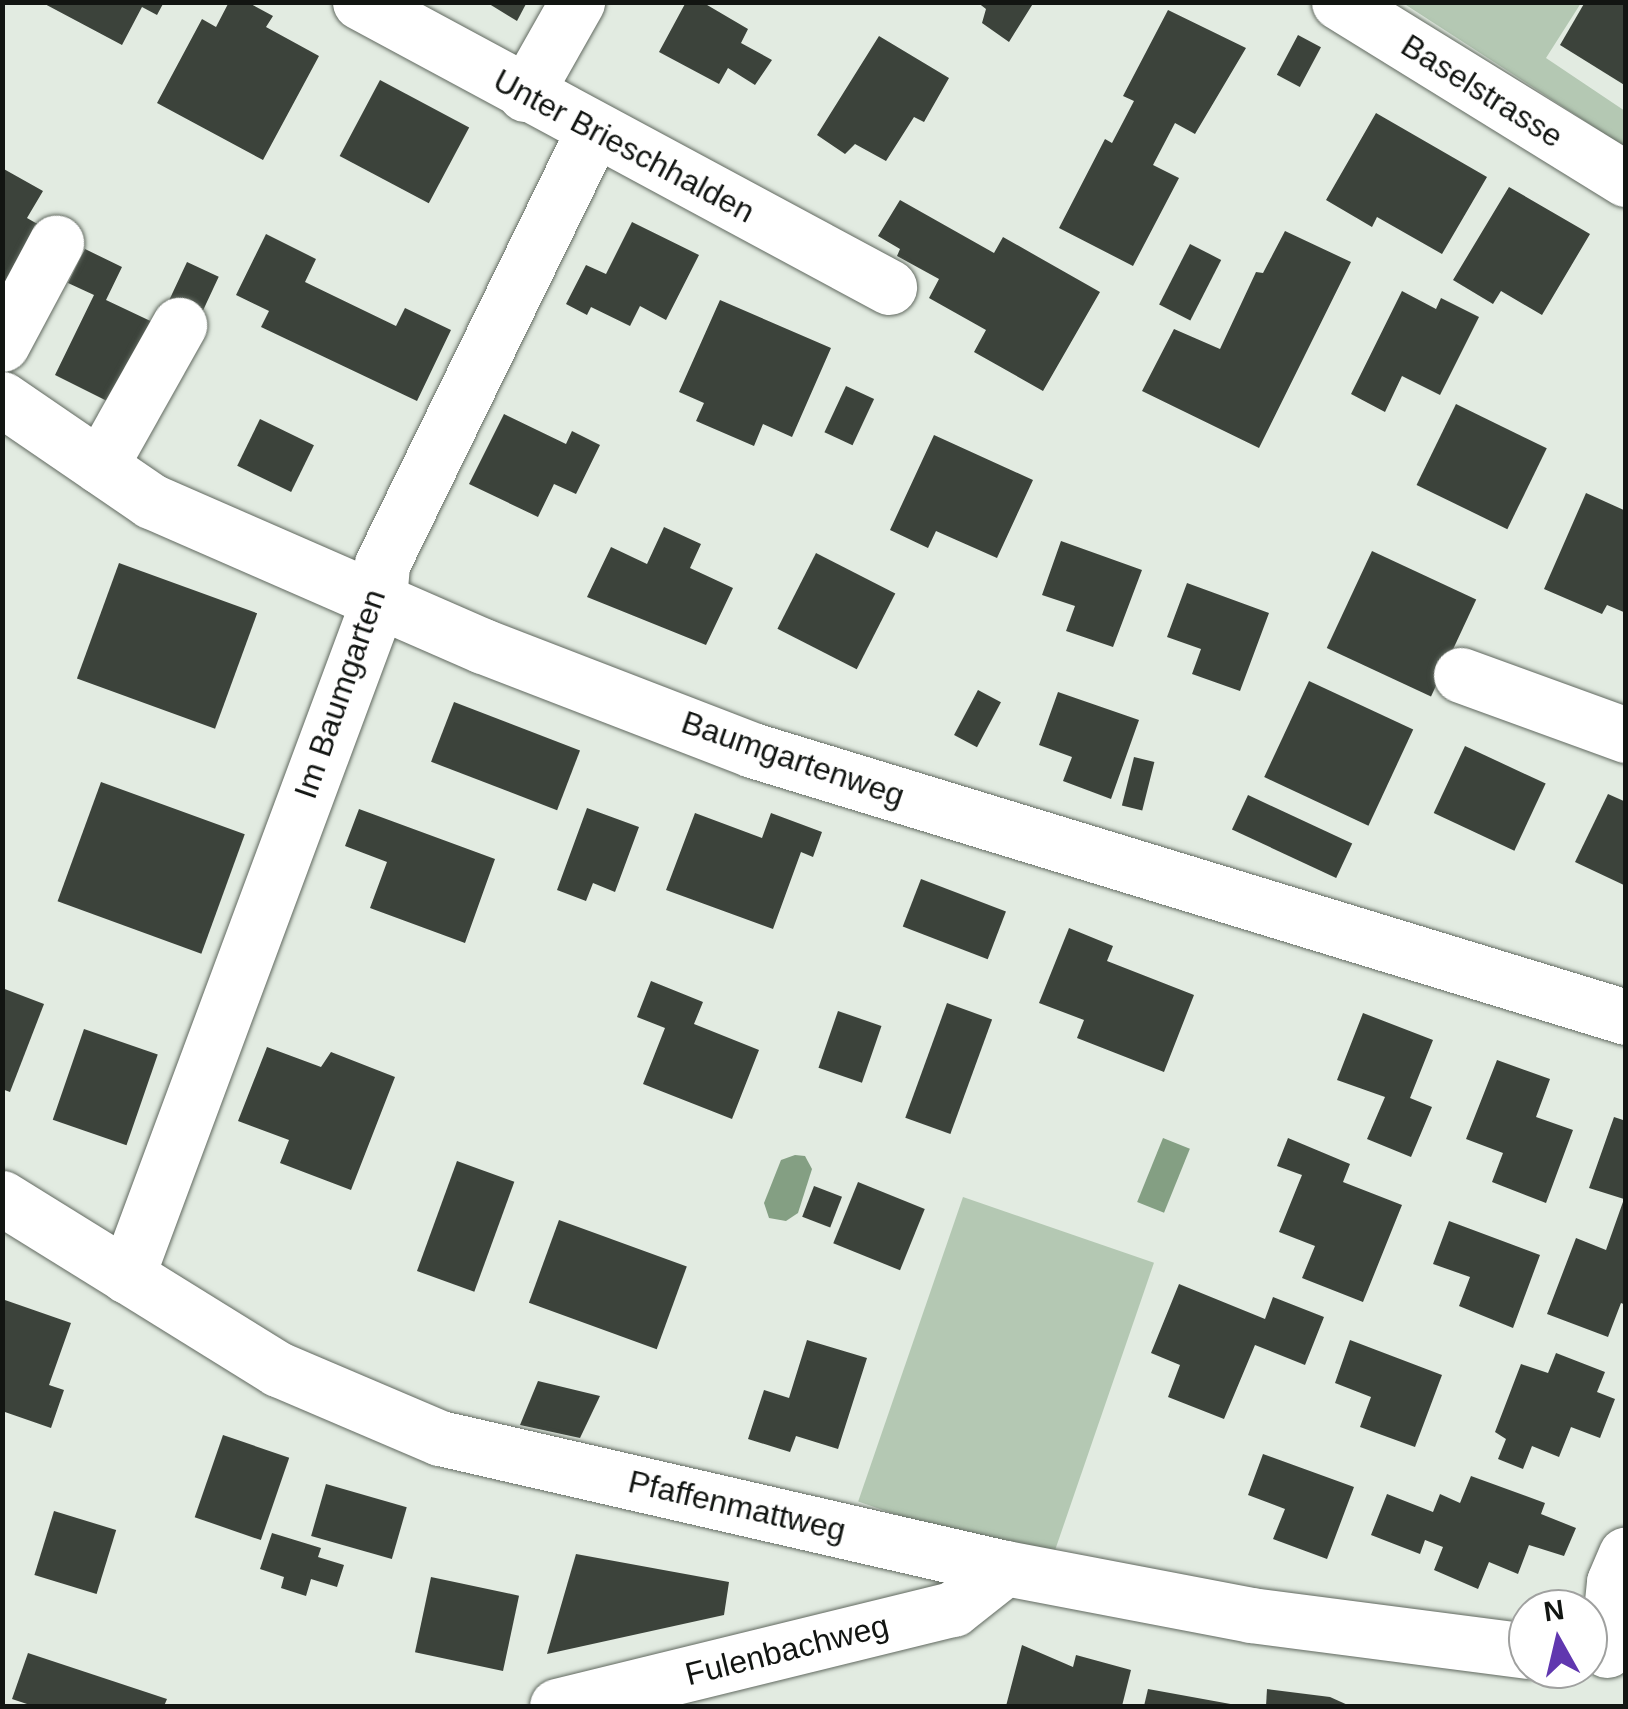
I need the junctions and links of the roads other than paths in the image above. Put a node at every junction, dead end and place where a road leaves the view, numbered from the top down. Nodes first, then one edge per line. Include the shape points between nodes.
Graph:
1 (360, 2) edge
2 (578, 2) edge
3 (1339, 2) edge
4 (524, 94) junction
5 (594, 130) junction
6 (1626, 178) edge
7 (56, 243) dead end
8 (889, 288) dead end
9 (179, 324) dead end
10 (2, 344) edge
11 (2, 399) edge
12 (100, 466) junction
13 (379, 600) junction
14 (1461, 675) dead end
15 (1626, 735) edge
16 (1626, 1018) edge
17 (2, 1198) edge
18 (127, 1276) junction
19 (1626, 1554) edge
20 (1005, 1568) junction
21 (1608, 1640) edge
22 (1508, 1648) edge
23 (556, 1706) edge

1 - 4 street, Unter Brieschhalden
2 - 4 street
3 - 6 street, Baselstrasse
4 - 5 street, Unter Brieschhalden
5 - 8 street, Unter Brieschhalden
5 - 13 street, Im Baumgarten via 382,564
7 - 10 street
9 - 12 street
11 - 12 street, Baumgartenweg
12 - 13 street, Baumgartenweg via 151,501
13 - 16 street, Baumgartenweg via 752,750
13 - 18 street, Im Baumgarten
14 - 15 street
17 - 18 street, Pfaffenmattweg
18 - 20 street, Pfaffenmattweg via 278,1369 440,1438
19 - 21 street via 1614,1582
20 - 22 street, Pfaffenmattweg via 1251,1616
20 - 23 street, Fulenbachweg via 953,1609

